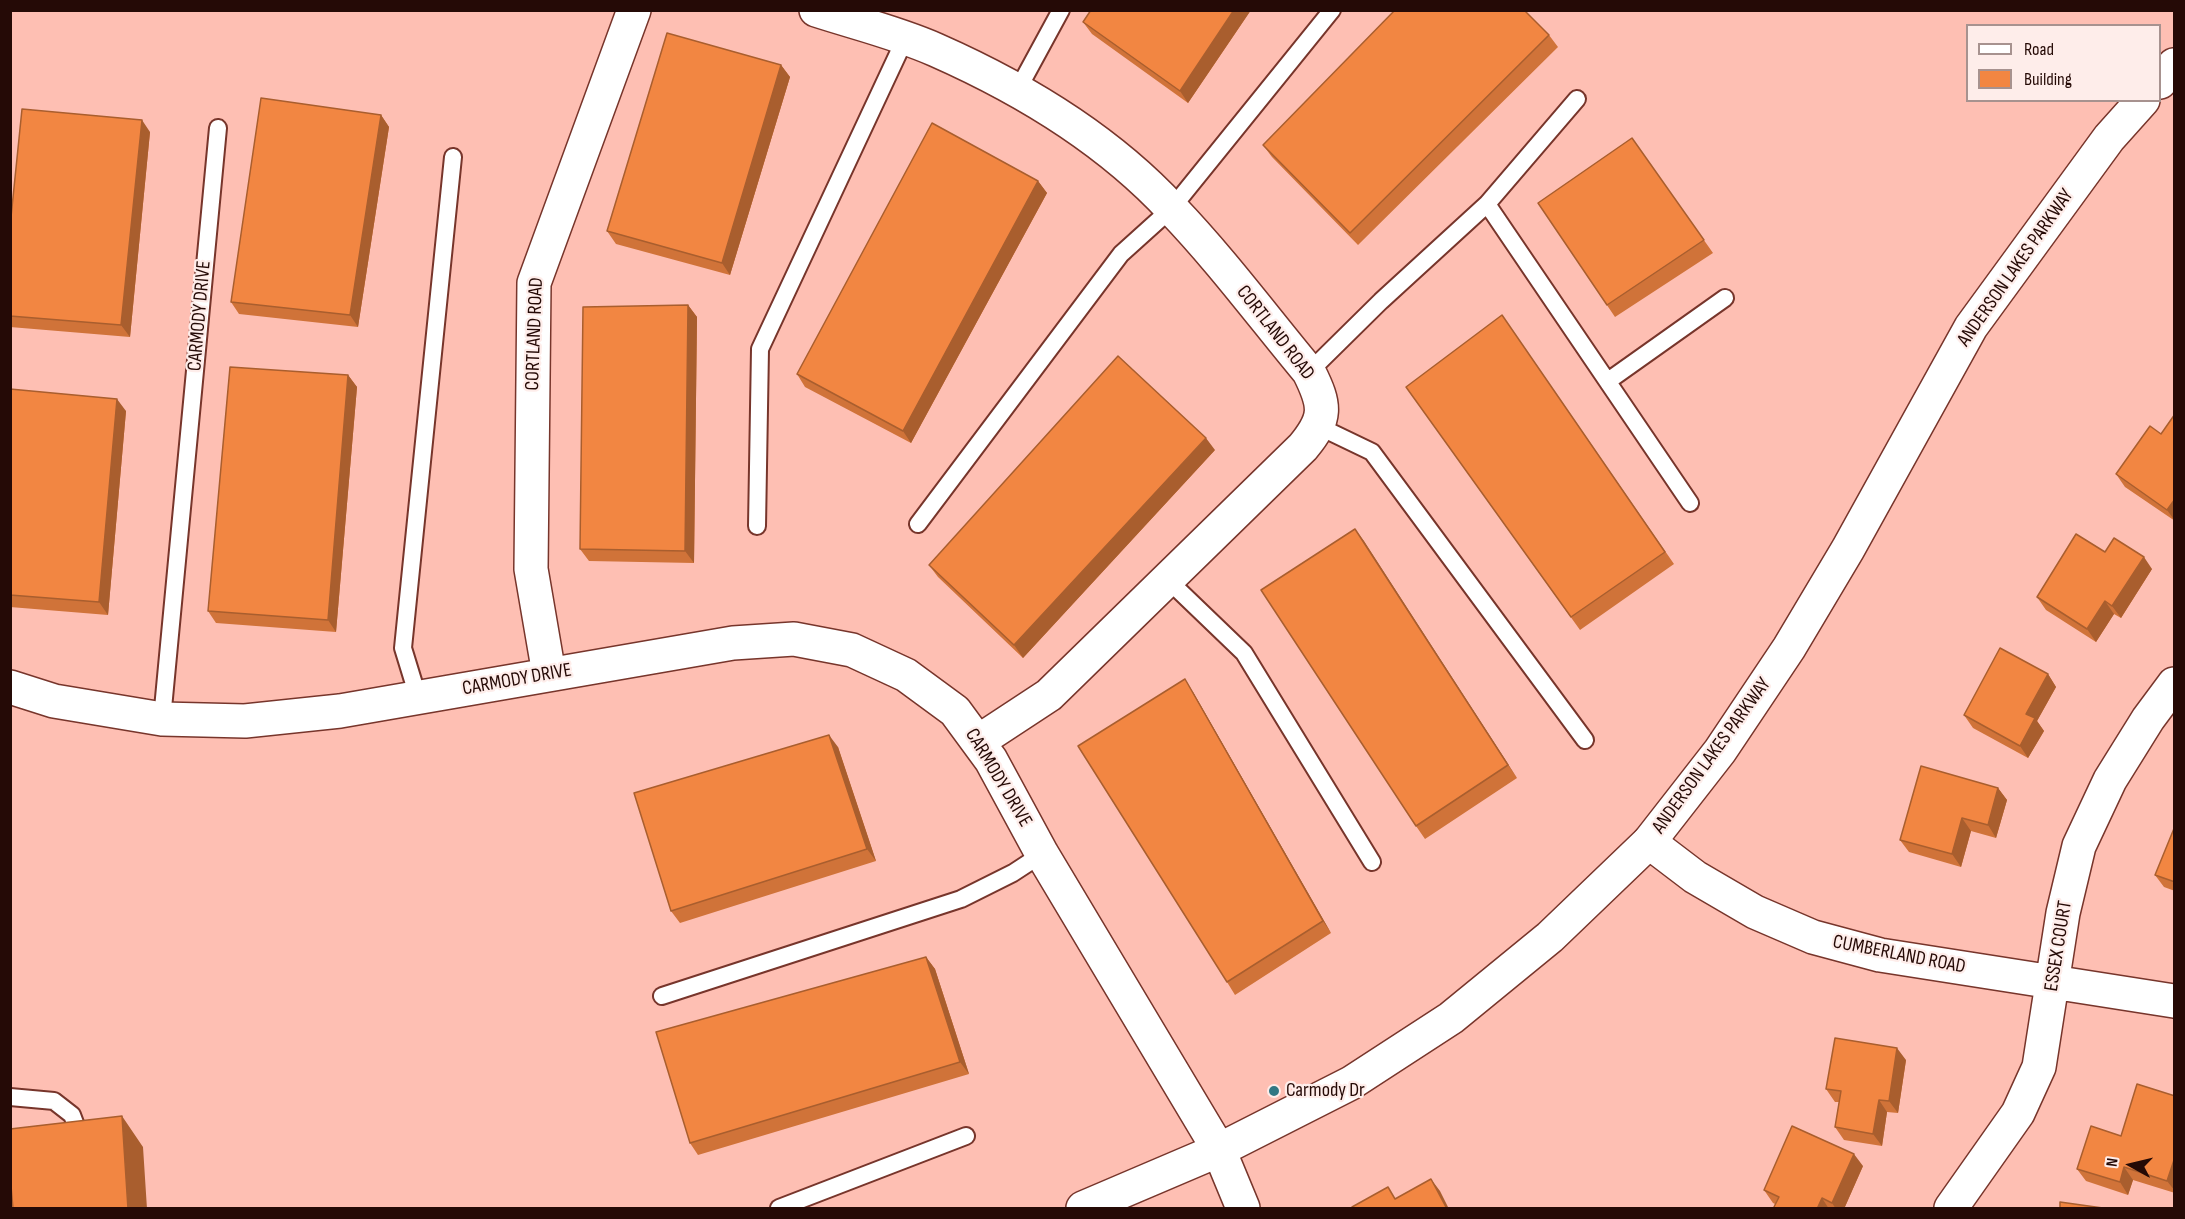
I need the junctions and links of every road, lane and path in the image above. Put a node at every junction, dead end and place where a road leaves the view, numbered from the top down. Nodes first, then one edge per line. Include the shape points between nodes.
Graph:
1 (634, 10) edge
2 (816, 10) edge
3 (1061, 10) edge
4 (1332, 10) edge
5 (905, 39) junction
6 (2175, 65) edge
7 (2161, 81) edge
8 (1017, 91) junction
9 (1577, 99) dead end
10 (2141, 102) edge
11 (218, 128) dead end
12 (453, 157) dead end
13 (1487, 204) junction
14 (1172, 208) junction
15 (1725, 298) dead end
16 (1309, 372) junction
17 (1608, 381) junction
18 (1320, 427) junction
19 (1690, 503) dead end
20 (918, 524) dead end
21 (758, 526) dead end
22 (1167, 579) junction
23 (549, 674) junction
24 (2175, 684) edge
25 (10, 687) edge
26 (418, 698) junction
27 (162, 719) junction
28 (1585, 740) dead end
29 (979, 741) junction
30 (1649, 842) junction
31 (1042, 854) junction
32 (1372, 862) dead end
33 (2053, 982) junction
34 (662, 996) dead end
35 (2175, 1001) edge
36 (10, 1097) edge
37 (966, 1136) dead end
38 (81, 1139) edge
39 (1219, 1150) junction
40 (779, 1209) edge
41 (1083, 1209) edge
42 (1243, 1209) edge
43 (1951, 1209) edge

1 - 23 street, CORTLAND ROAD via 534,283 531,569
2 - 5 street, CORTLAND ROAD
3 - 8 lane
4 - 14 lane
5 - 8 street, CORTLAND ROAD via 936,50
5 - 21 lane via 760,349
6 - 7 street
8 - 14 street, CORTLAND ROAD via 1075,126
9 - 13 lane
10 - 30 street, ANDERSON LAKES PARKWAY via 2109,138 1971,327 1790,648 1720,751
11 - 27 lane, CARMODY DRIVE
12 - 26 lane via 403,648
13 - 16 lane
13 - 17 lane
14 - 16 street, CORTLAND ROAD
14 - 20 lane via 1121,254
15 - 17 lane
16 - 18 street, CORTLAND ROAD via 1322,397
17 - 19 lane
18 - 22 street
18 - 28 lane via 1372,452
22 - 29 street via 1049,695
22 - 32 lane via 1244,653
23 - 26 street, CARMODY DRIVE
23 - 29 street, CARMODY DRIVE via 733,643 794,639 852,650 906,675 955,711
24 - 33 street, ESSEX COURT via 2110,780 2079,846 2063,913
25 - 27 street, CARMODY DRIVE via 54,701
26 - 27 street, CARMODY DRIVE via 245,721
29 - 31 street, CARMODY DRIVE
30 - 33 street, CUMBERLAND ROAD via 1695,877 1745,907 1813,937 1880,955
30 - 39 street, ANDERSON LAKES PARKWAY via 1550,937 1451,1018 1352,1083
31 - 34 lane via 961,899
31 - 39 street, CARMODY DRIVE
33 - 35 street, CUMBERLAND ROAD
33 - 43 street, ESSEX COURT via 2039,1066 2018,1113
36 - 38 lane via 54,1101 72,1115
37 - 40 lane
39 - 41 street, ANDERSON LAKES PARKWAY
39 - 42 street, CARMODY DRIVE

